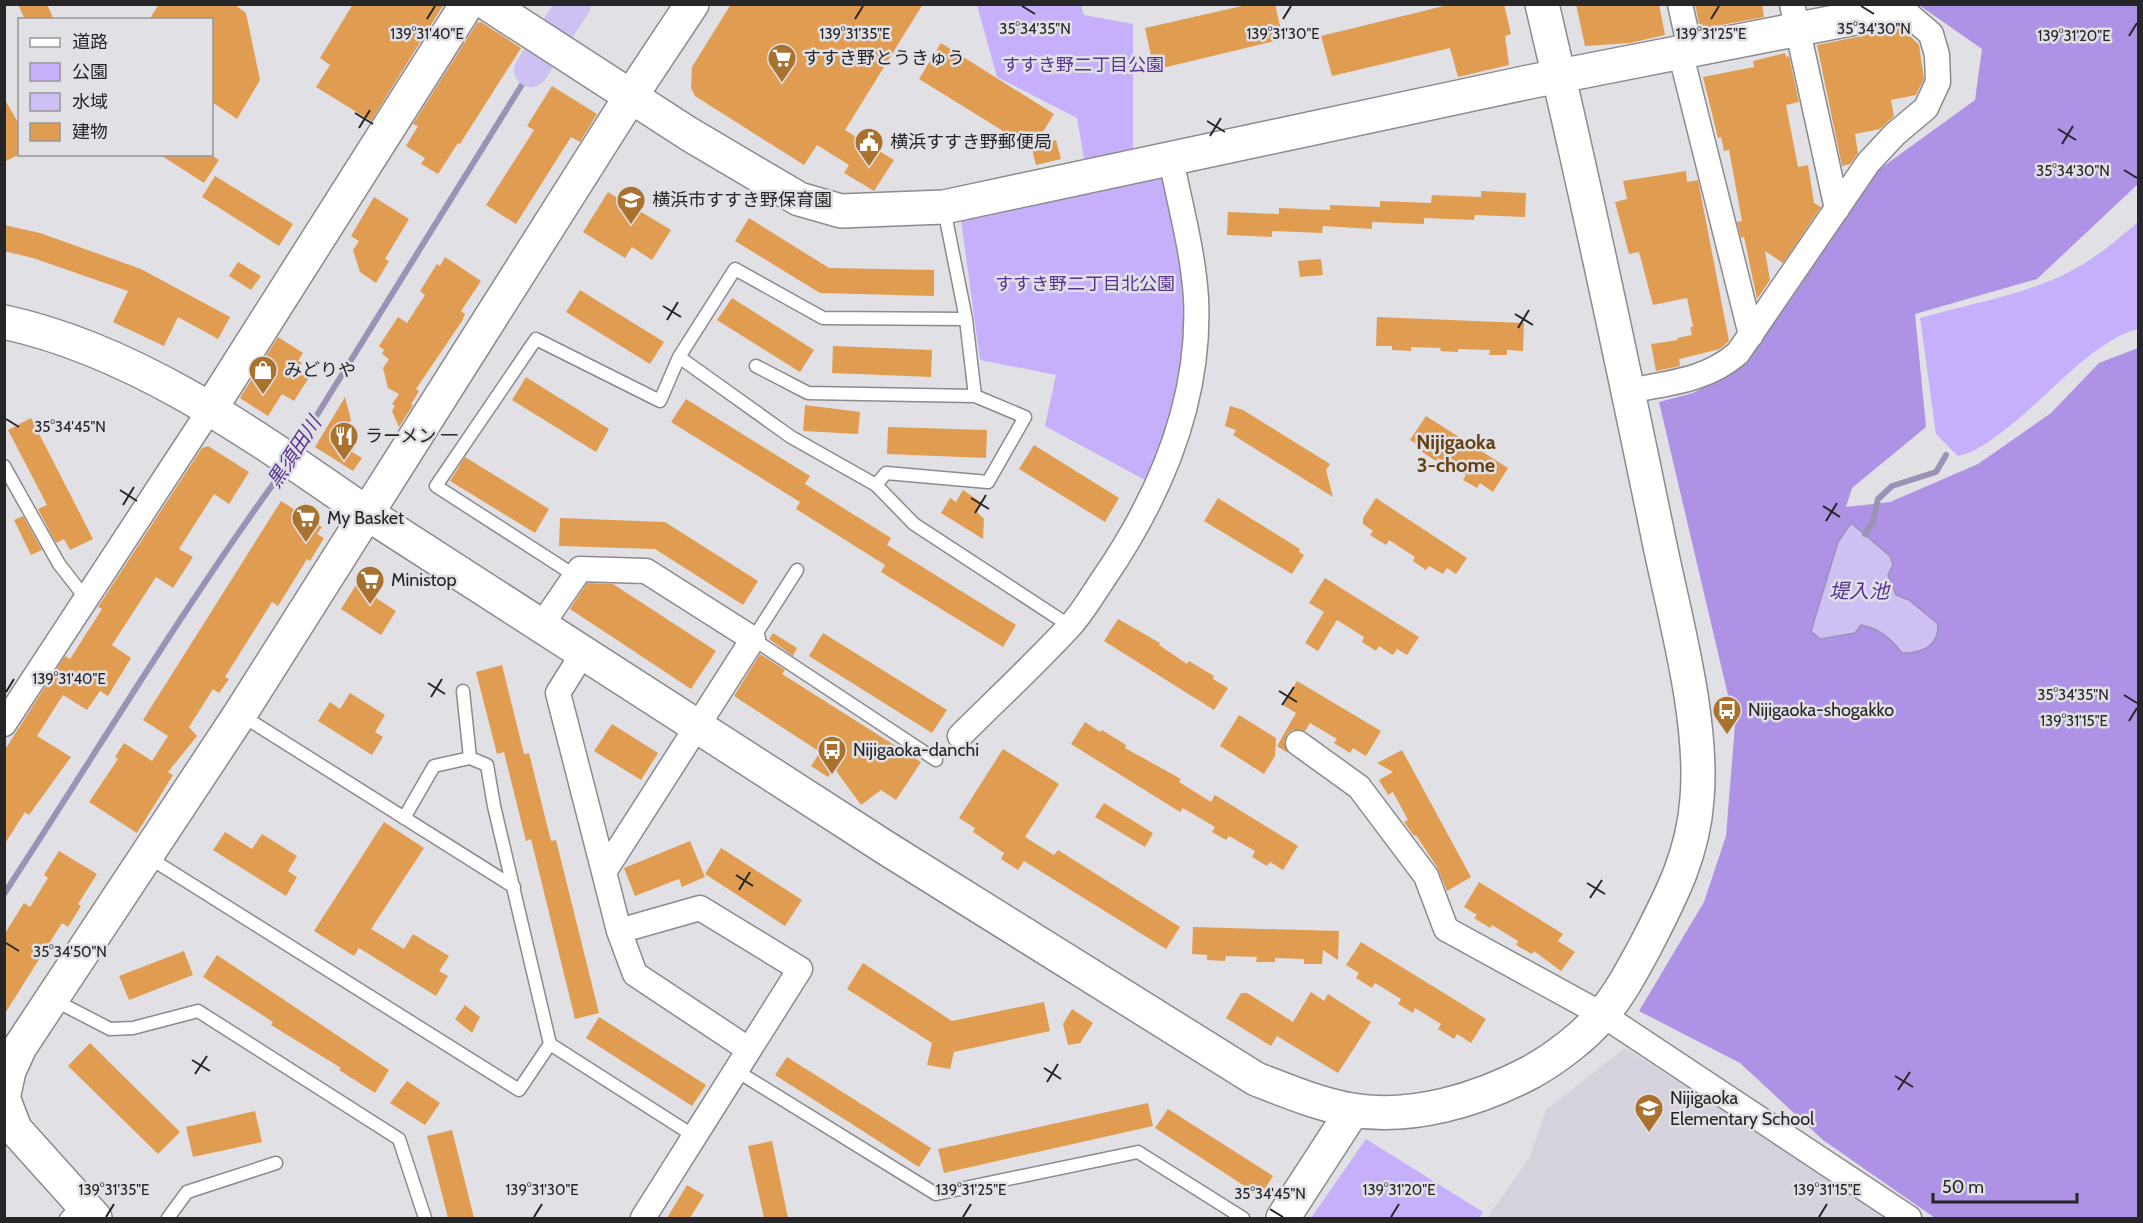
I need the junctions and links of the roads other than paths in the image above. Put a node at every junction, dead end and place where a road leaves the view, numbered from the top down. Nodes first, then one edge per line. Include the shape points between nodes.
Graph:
1 (467, 4) edge
2 (488, 4) edge
3 (692, 4) edge
4 (1542, 4) edge
5 (1680, 4) edge
6 (1899, 7) edge
7 (1795, 17) edge
8 (1685, 50) junction
9 (1558, 77) junction
10 (631, 96) junction
11 (1171, 159) junction
12 (944, 207) junction
13 (1837, 209) junction
14 (966, 319) junction
15 (4, 322) edge
16 (1750, 335) junction
17 (679, 357) junction
18 (756, 366) dead end
19 (1628, 391) junction
20 (975, 396) junction
21 (209, 411) junction
22 (4, 466) edge
23 (876, 484) junction
24 (368, 514) junction
25 (797, 570) dead end
26 (574, 575) junction
27 (87, 600) junction
28 (541, 626) junction
29 (1070, 626) junction
30 (753, 639) junction
31 (583, 653) junction
32 (463, 691) dead end
33 (240, 714) junction
34 (4, 724) edge
35 (699, 726) junction
36 (960, 736) dead end
37 (1298, 742) dead end
38 (470, 758) junction
39 (936, 760) dead end
40 (404, 818) junction
41 (147, 856) junction
42 (604, 872) junction
43 (514, 887) junction
44 (619, 931) junction
45 (51, 999) junction
46 (1603, 1016) junction
47 (550, 1044) junction
48 (748, 1049) junction
49 (735, 1070) junction
50 (4, 1094) edge
51 (4, 1100) edge
52 (1353, 1110) junction
53 (694, 1136) junction
54 (276, 1163) dead end
55 (81, 1213) edge
56 (1898, 1215) edge
57 (168, 1218) edge
58 (425, 1218) edge
59 (643, 1218) edge
60 (1243, 1218) edge
61 (1283, 1218) edge

1 - 21 street
2 - 10 street
3 - 10 street
4 - 9 street
5 - 8 street
6 - 7 street
6 - 13 street via 1931,34 1938,82 1926,108 1868,163
7 - 8 street
7 - 13 street
8 - 9 street
8 - 16 street
9 - 11 street
9 - 19 street
10 - 12 street via 799,199 841,211
10 - 24 street
11 - 12 street
11 - 29 street via 1196,301 1186,406 1170,457 1134,534
12 - 14 lane
13 - 16 street
14 - 17 lane via 823,318 735,270
14 - 20 lane
15 - 21 street via 113,358
16 - 19 street via 1723,366 1700,377
17 - 23 lane via 790,438
17 - 26 lane via 660,400 536,339 436,486
18 - 20 lane via 808,393
19 - 46 street via 1695,727 1697,800 1673,895
20 - 23 lane via 1025,417 988,482 886,472
21 - 24 street
21 - 27 street
22 - 27 lane via 59,564
23 - 29 lane via 914,524
24 - 28 street
24 - 33 street
25 - 30 lane
26 - 28 street
26 - 30 street via 580,568 646,571
27 - 34 street
28 - 31 street
29 - 36 street
30 - 35 street
30 - 39 lane
31 - 35 street
31 - 42 street via 558,693
32 - 38 lane
33 - 40 lane
33 - 41 street
35 - 42 street
35 - 52 street via 1256,1079 1307,1099
37 - 46 street via 1359,787 1426,876 1446,929
38 - 40 lane via 434,766
38 - 43 lane via 487,765
40 - 43 lane
41 - 45 street
41 - 47 lane via 519,1090
42 - 44 street
43 - 47 lane
44 - 48 street via 635,974
44 - 48 street via 699,908 800,969
45 - 50 street via 20,1047
45 - 58 lane via 110,1029 134,1028 198,1011 399,1139
46 - 52 street via 1550,1062 1463,1101 1402,1111
46 - 56 street
47 - 53 lane
48 - 49 street
49 - 53 street
49 - 60 lane via 936,1194 1138,1152
51 - 55 street via 15,1129
52 - 61 street
53 - 59 street
54 - 57 lane via 187,1192

